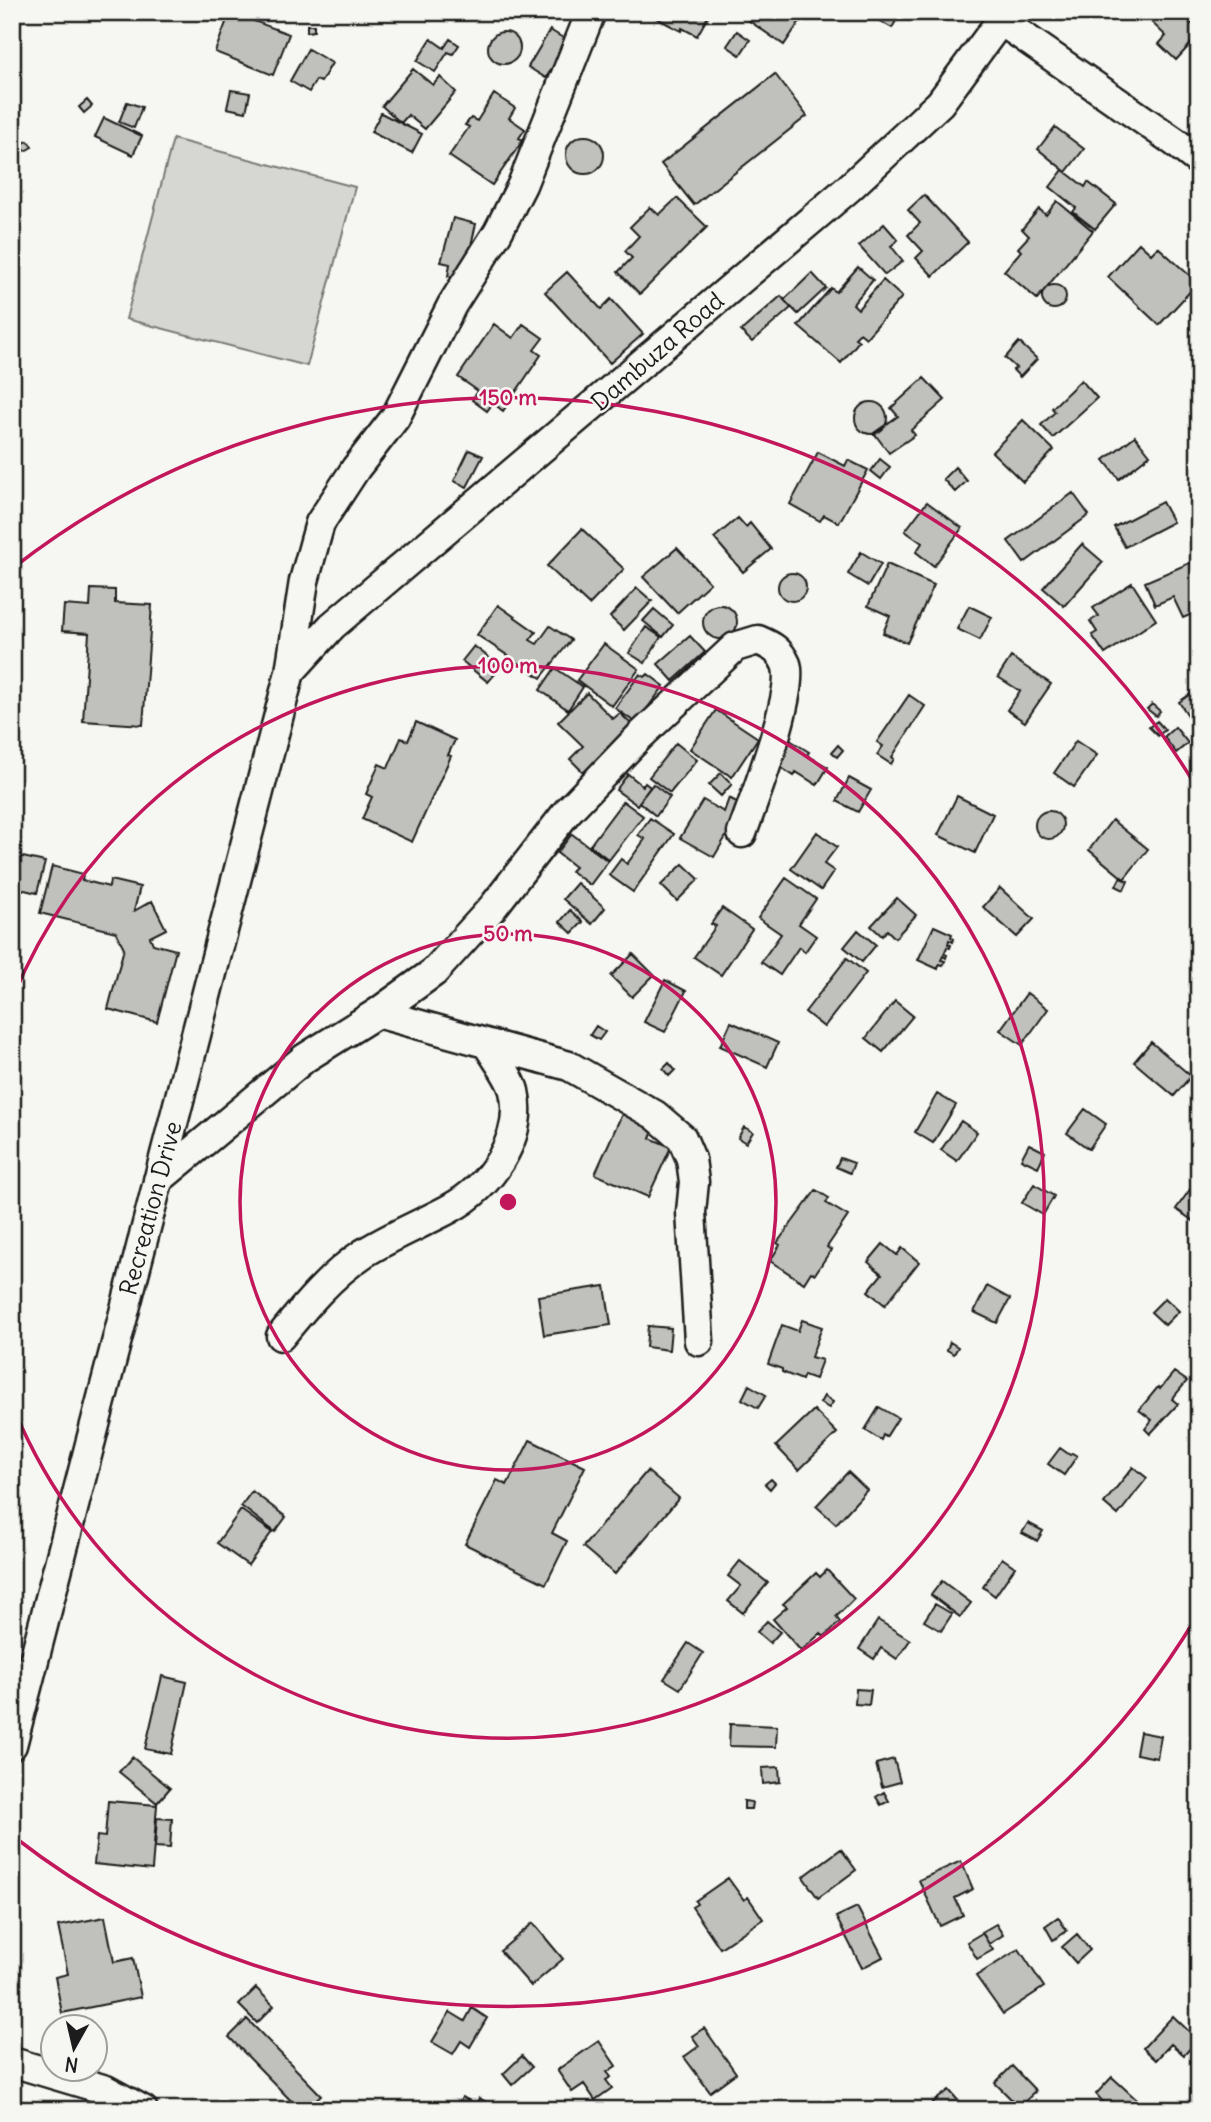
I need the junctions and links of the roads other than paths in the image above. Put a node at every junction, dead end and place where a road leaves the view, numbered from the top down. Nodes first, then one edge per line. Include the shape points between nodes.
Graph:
1 (591, 12) edge
2 (1004, 16) edge
3 (1199, 161) edge
4 (290, 672) junction
5 (742, 833) dead end
6 (377, 1013) junction
7 (488, 1045) junction
8 (158, 1180) junction
9 (281, 1336) dead end
10 (699, 1341) dead end
11 (12, 1745) edge
12 (12, 2063) edge
13 (143, 2110) edge

1 - 4 street, Recreation Drive via 522,186 498,232 452,304 395,418 320,523 304,581
2 - 3 street
2 - 4 street, Dambuza Road via 940,103 849,188 342,617
4 - 8 street, Recreation Drive
5 - 6 street via 772,747 787,667 777,648 758,640 735,648 663,713 567,812 441,965
6 - 7 street
6 - 8 street via 305,1058
7 - 9 street via 513,1089 516,1119 505,1154 480,1186 452,1208 363,1254 326,1283
7 - 10 street via 569,1066 654,1115 682,1138 694,1182 691,1212
8 - 11 street, Recreation Drive
12 - 13 street via 106,2090

